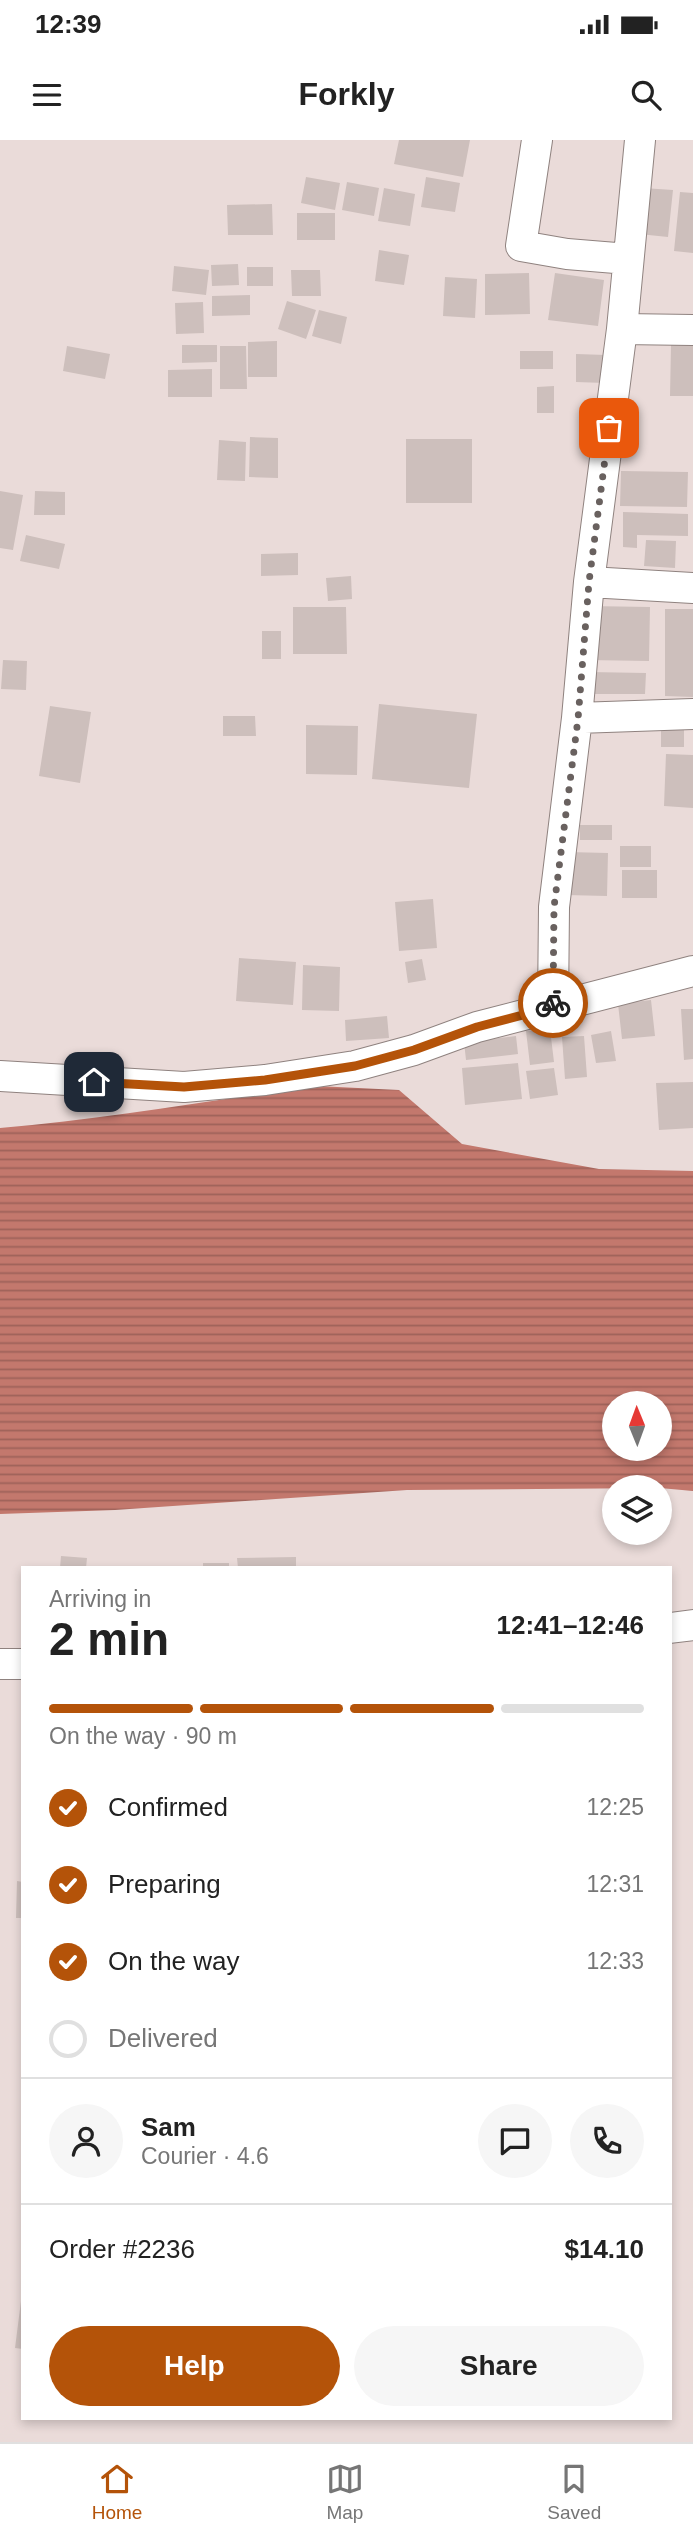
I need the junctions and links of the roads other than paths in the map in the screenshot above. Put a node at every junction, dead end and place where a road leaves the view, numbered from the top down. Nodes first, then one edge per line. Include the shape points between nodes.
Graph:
1 (537, 140) edge
2 (640, 140) edge
3 (628, 258) junction
4 (622, 329) junction
5 (693, 330) edge
6 (589, 582) junction
7 (693, 588) edge
8 (693, 714) edge
9 (578, 719) junction
10 (693, 971) edge
11 (553, 1007) junction
12 (0, 1076) edge
13 (693, 1625) edge
14 (672, 1628) edge
15 (0, 1664) edge
16 (21, 1664) edge

1 - 3 street via 521,246
2 - 3 street
3 - 4 street
4 - 5 street
4 - 6 street
6 - 7 street
6 - 9 street
8 - 9 street
9 - 11 street via 554,907
10 - 11 street
11 - 12 street via 355,1066 265,1080 184,1087
13 - 14 street
15 - 16 street

